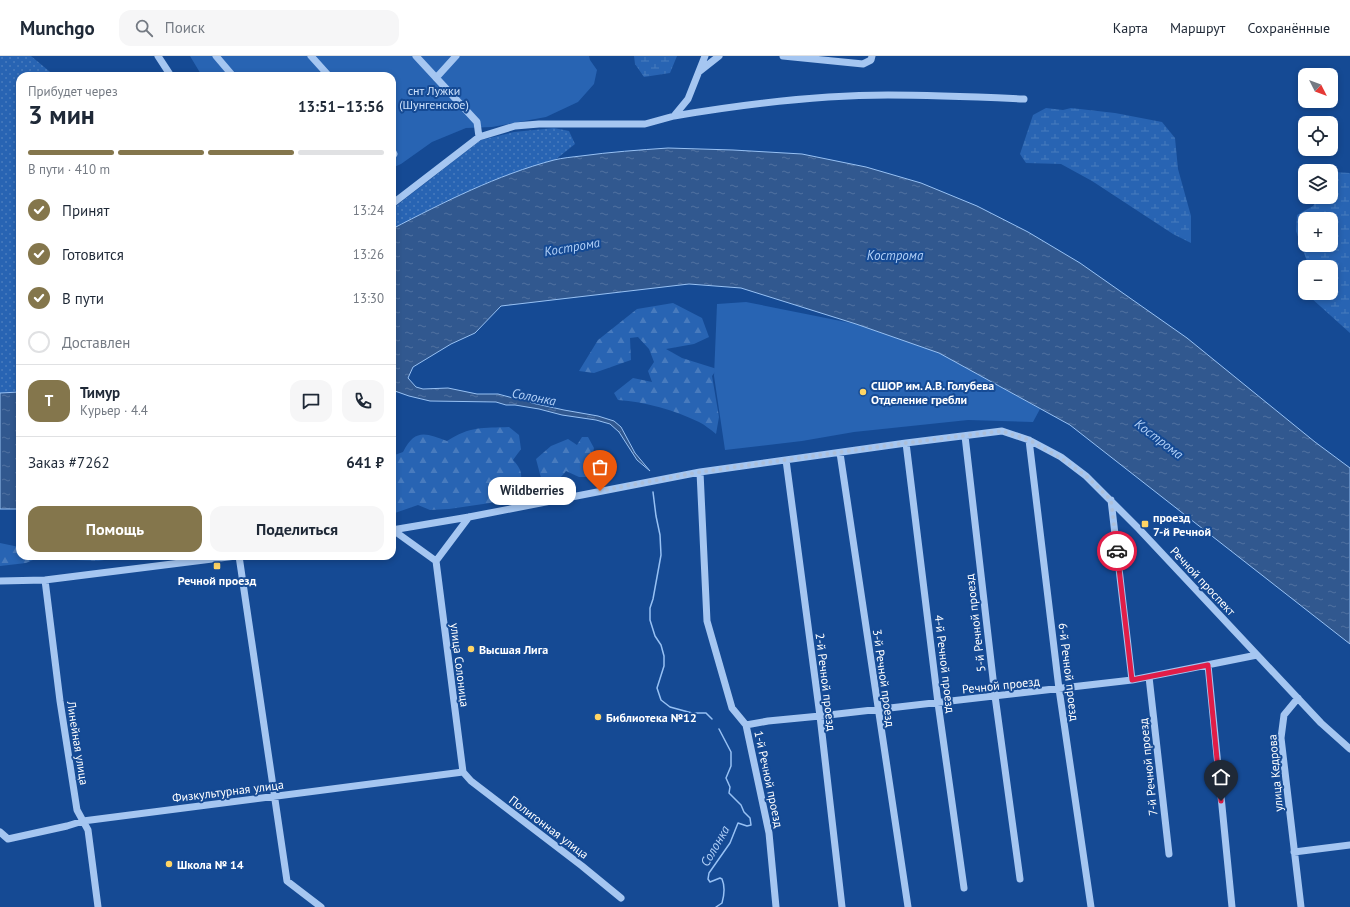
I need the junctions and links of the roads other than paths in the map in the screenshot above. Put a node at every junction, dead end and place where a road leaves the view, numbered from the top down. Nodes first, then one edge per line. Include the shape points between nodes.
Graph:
1 (158, 56) edge
2 (216, 56) edge
3 (312, 56) edge
4 (416, 56) edge
5 (456, 56) edge
6 (705, 56) edge
7 (719, 56) edge
8 (783, 56) edge
9 (872, 56) edge
10 (699, 71) junction
11 (168, 72) edge
12 (230, 72) edge
13 (326, 72) edge
14 (436, 78) junction
15 (1024, 99) dead end
16 (674, 116) junction
17 (479, 137) junction
18 (396, 201) edge
19 (965, 436) junction
20 (1029, 440) junction
21 (906, 443) junction
22 (840, 453) junction
23 (786, 460) junction
24 (700, 472) junction
25 (1111, 500) junction
26 (469, 517) junction
27 (396, 529) edge
28 (396, 532) edge
29 (205, 560) edge
30 (238, 560) edge
31 (436, 561) junction
32 (45, 580) junction
33 (0, 582) edge
34 (1257, 655) junction
35 (1208, 665) junction
36 (1150, 677) junction
37 (1132, 680) junction
38 (1059, 689) junction
39 (995, 696) junction
40 (1298, 698) junction
41 (938, 703) junction
42 (878, 710) junction
43 (820, 716) junction
44 (746, 725) junction
45 (1350, 749) edge
46 (464, 772) junction
47 (273, 796) junction
48 (83, 821) junction
49 (0, 832) edge
50 (8, 839) junction
51 (0, 841) edge
52 (1350, 845) edge
53 (1294, 852) junction
54 (1169, 854) dead end
55 (1020, 879) dead end
56 (964, 888) dead end
57 (621, 898) dead end
58 (98, 907) edge
59 (321, 907) edge
60 (776, 907) edge
61 (842, 907) edge
62 (908, 907) edge
63 (1091, 907) edge
64 (1232, 907) edge
65 (1301, 907) edge

1 - 11 street
2 - 12 street
3 - 13 street
4 - 14 street
5 - 14 street
6 - 10 street
7 - 10 street
8 - 9 street via 863,64 871,60
10 - 16 street via 688,99
14 - 17 street via 477,122
15 - 16 street via 888,95 822,98 744,105
16 - 17 street via 645,124 515,126
17 - 18 street
19 - 20 street, Речной проспект via 1002,431
19 - 21 street, Речной проспект
19 - 39 street, 5-й Речной проезд
20 - 25 street, Речной проспект via 1086,476
20 - 38 street, 6-й Речной проезд
21 - 22 street, Речной проспект
21 - 41 street, 4-й Речной проезд
22 - 23 street, Речной проспект
22 - 42 street, 3-й Речной проезд
23 - 24 street, Речной проспект
23 - 43 street, 2-й Речной проезд
24 - 26 street, Речной проспект
24 - 44 street, 1-й Речной проезд via 707,621 732,708
25 - 34 street, Речной проспект
25 - 37 street
26 - 27 street, Речной проспект
26 - 31 street
28 - 31 street
29 - 32 street
30 - 47 street
31 - 46 street, улица Солоница
32 - 33 street
32 - 48 street, Линейная улица via 77,810
34 - 35 street, Речной проезд
34 - 40 street, Речной проспект
35 - 36 street, Речной проезд
35 - 64 street
36 - 37 street, Речной проезд
36 - 54 street, 7-й Речной проезд
37 - 38 street, Речной проезд
38 - 39 street, Речной проезд
38 - 63 street, 6-й Речной проезд
39 - 41 street, Речной проезд
39 - 55 street, 5-й Речной проезд
40 - 45 street, Речной проспект
40 - 53 street, улица Кедрова via 1284,715 1281,738
41 - 42 street, Речной проезд
41 - 56 street, 4-й Речной проезд
42 - 43 street, Речной проезд
42 - 62 street, 3-й Речной проезд
43 - 44 street, Речной проезд
43 - 61 street, 2-й Речной проезд
44 - 60 street, 1-й Речной проезд via 769,833
46 - 47 street, Физкультурная улица
46 - 57 street, Полигонная улица via 471,781
47 - 48 street, Физкультурная улица
47 - 59 street via 287,881
48 - 50 street, Физкультурная улица
48 - 58 street, Линейная улица via 88,830
49 - 50 street
50 - 51 street, Физкультурная улица
52 - 53 street
53 - 65 street, улица Кедрова

